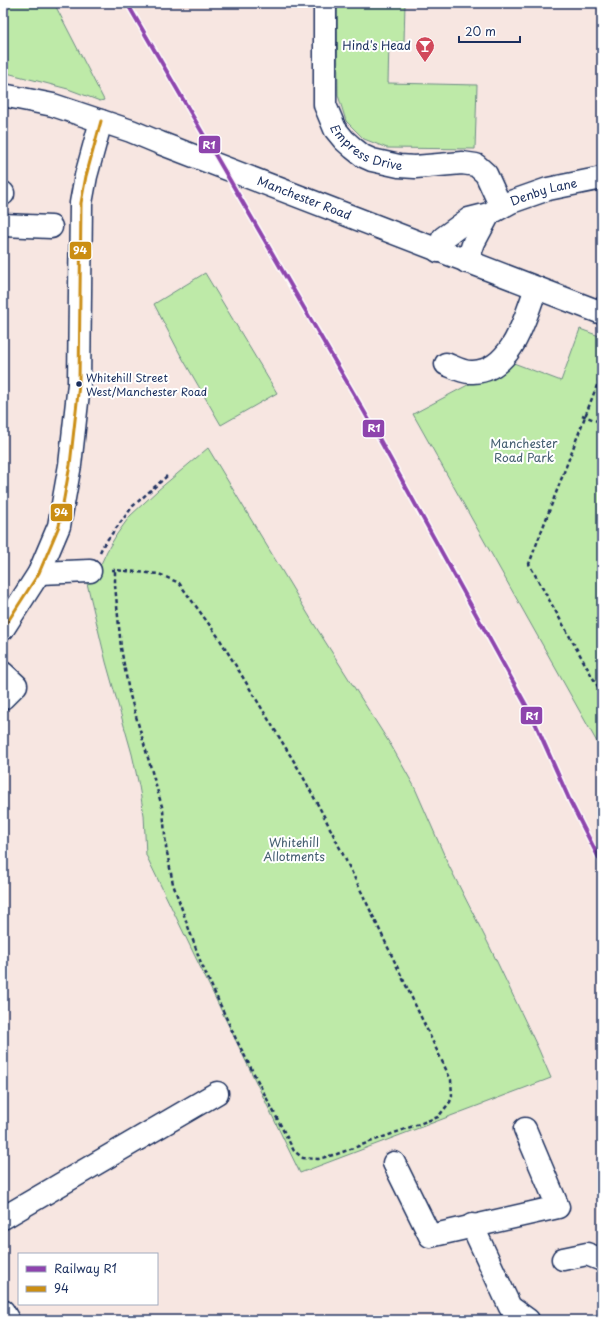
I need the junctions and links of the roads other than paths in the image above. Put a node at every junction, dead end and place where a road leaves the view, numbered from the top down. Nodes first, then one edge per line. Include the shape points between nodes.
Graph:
1 (325, 3) edge
2 (3, 96) edge
3 (101, 121) junction
4 (602, 178) edge
5 (495, 211) junction
6 (3, 225) edge
7 (51, 226) dead end
8 (438, 251) junction
9 (467, 262) junction
10 (536, 288) junction
11 (602, 313) edge
12 (446, 364) dead end
13 (90, 571) road end
14 (39, 573) junction
15 (3, 629) edge
16 (3, 673) edge
17 (3, 698) edge
18 (217, 1093) dead end
19 (525, 1128) dead end
20 (394, 1164) dead end
21 (3, 1218) edge
22 (472, 1226) junction
23 (563, 1259) dead end
24 (602, 1260) edge
25 (3, 1311) edge
26 (8, 1320) edge
27 (528, 1320) edge

1 - 5 street, Empress Drive via 324,105 340,134 363,156 386,163 414,167 462,163 476,165 486,174
2 - 3 street, Manchester Road via 52,104
3 - 8 street, Manchester Road
3 - 14 street via 81,203 78,384 70,465 59,526
4 - 5 street, Denby Lane via 530,194
5 - 8 street, Denby Lane via 469,219 451,231 443,238
5 - 9 street via 476,238
6 - 7 street
8 - 9 street, Manchester Road
9 - 10 street, Manchester Road
10 - 11 street, Manchester Road
10 - 12 street via 521,330 514,343 496,364 471,373
13 - 14 street
14 - 15 street
16 - 17 street via 16,685
18 - 21 street
19 - 22 street via 558,1207
20 - 22 street via 430,1236
22 - 27 street via 510,1307
23 - 24 street via 587,1254
25 - 26 street

